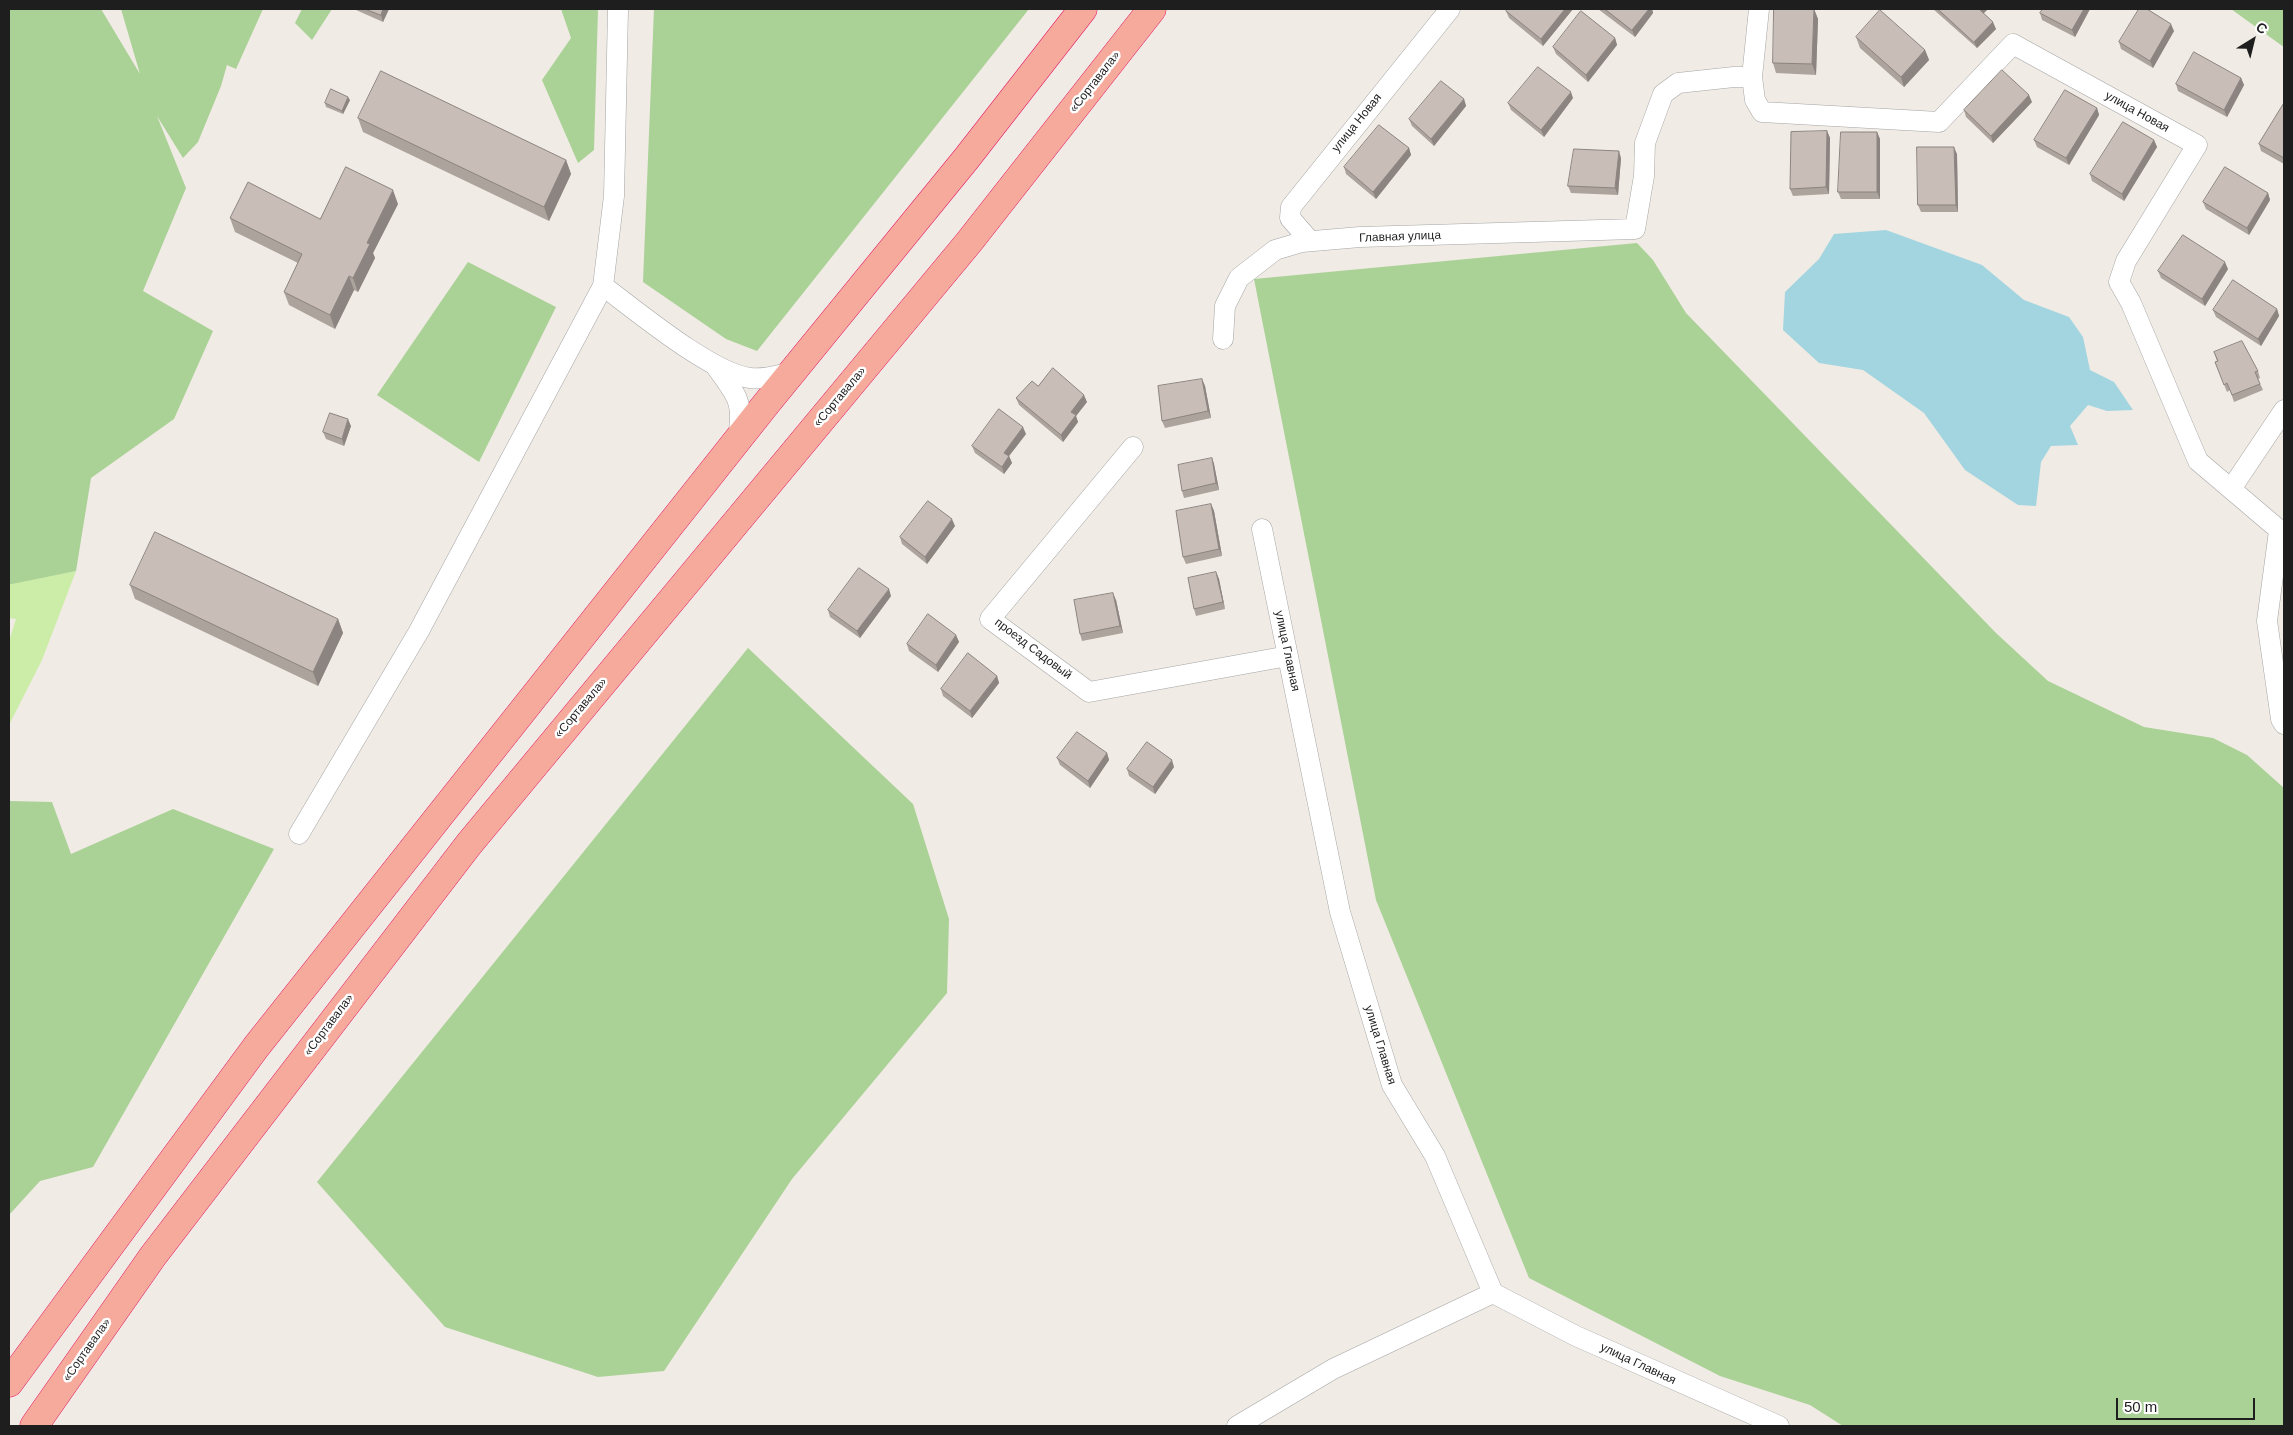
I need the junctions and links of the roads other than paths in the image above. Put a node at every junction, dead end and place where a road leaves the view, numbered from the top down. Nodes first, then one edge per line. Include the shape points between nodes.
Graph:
1 (618, 9) edge
2 (1083, 9) edge
3 (1152, 9) edge
4 (1450, 9) edge
5 (1759, 9) edge
6 (1752, 78) junction
7 (1310, 241) junction
8 (603, 286) junction
9 (1223, 339) dead end
10 (715, 366) junction
11 (792, 372) junction
12 (2284, 410) edge
13 (738, 439) junction
14 (1133, 447) dead end
15 (2231, 489) junction
16 (1262, 529) dead end
17 (2282, 533) edge
18 (1288, 656) junction
19 (2284, 724) edge
20 (299, 834) dead end
21 (1493, 1293) junction
22 (9, 1383) edge
23 (34, 1426) edge
24 (1237, 1426) edge
25 (1779, 1426) edge

1 - 8 street via 614,196
2 - 11 highway via 966,159
3 - 23 highway, «Сортавала» via 969,242 469,844 153,1256
4 - 7 street, улица Новая via 1291,207 1290,218
5 - 6 street, улица Новая
6 - 7 street, Главная улица via 1678,83 1663,94 1645,143 1636,229
6 - 15 street, улица Новая via 1755,100 1762,112 1939,122 2013,44 2197,145 2126,261 2119,282 2198,461
7 - 9 street, Главная улица via 1275,250 1239,278 1225,306
8 - 10 street
8 - 20 street via 419,630
10 - 11 street via 748,378 763,379
10 - 13 street via 736,396 742,412
11 - 13 highway
12 - 15 street
13 - 22 highway via 256,1046
14 - 18 street, проезд Садовый via 990,619 1089,692
15 - 17 street, улица Новая
16 - 18 street, улица Главная
17 - 19 street via 2267,621
18 - 21 street, улица Главная via 1340,912 1392,1085 1435,1156
21 - 24 street via 1333,1369
21 - 25 street, улица Главная via 1585,1340

